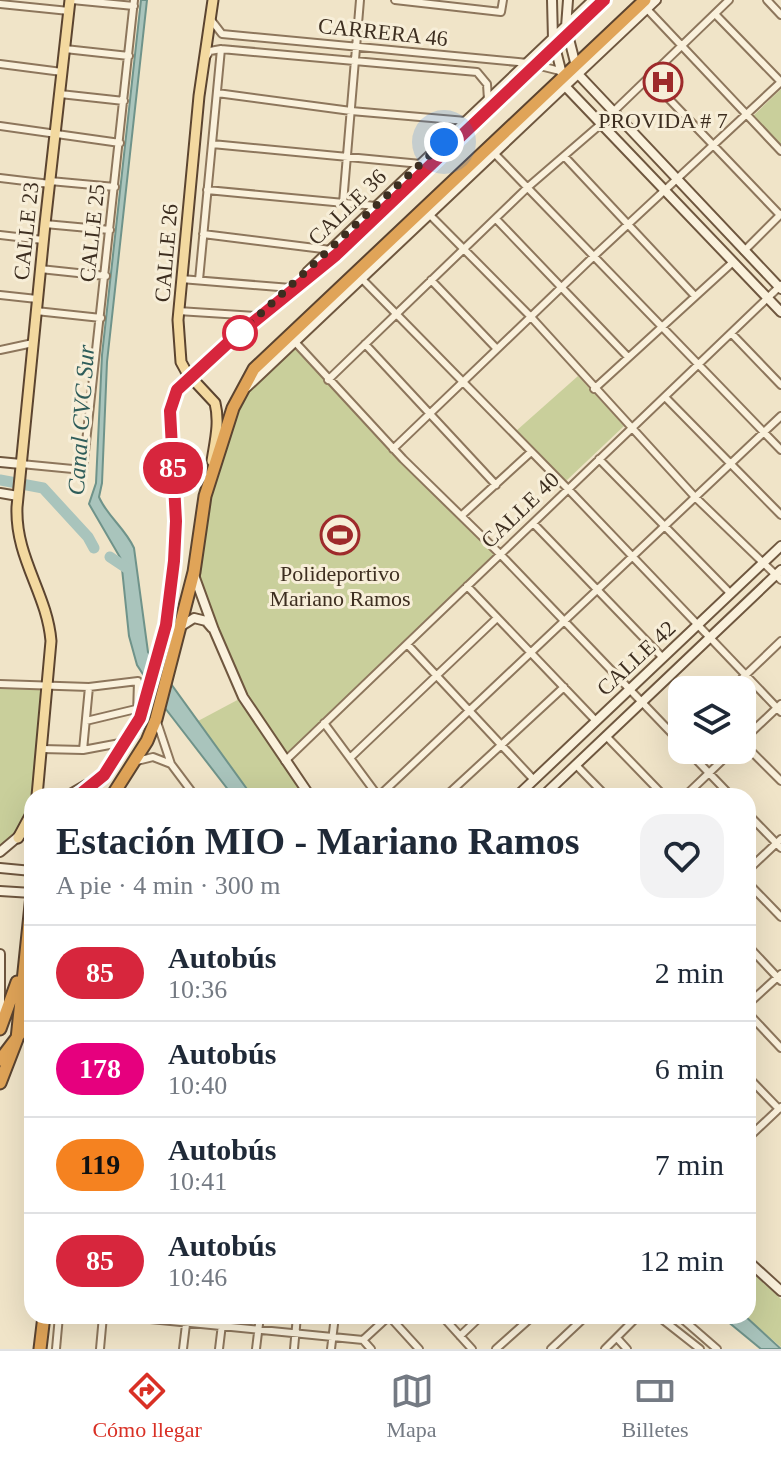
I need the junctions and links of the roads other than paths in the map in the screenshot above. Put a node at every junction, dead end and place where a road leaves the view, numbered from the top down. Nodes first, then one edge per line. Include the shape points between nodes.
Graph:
1 (213, 0) edge
2 (360, 0) edge
3 (395, 0) edge
4 (503, 0) edge
5 (552, 0) edge
6 (568, 0) edge
7 (593, 0) edge
8 (604, 0) edge
9 (656, 0) edge
10 (729, 0) edge
11 (767, 0) edge
12 (415, 1) edge
13 (134, 3) edge
14 (0, 4) edge
15 (70, 4) edge
16 (646, 4) edge
17 (715, 14) junction
18 (781, 15) edge
19 (211, 18) junction
20 (567, 31) junction
21 (554, 43) junction
22 (682, 46) junction
23 (356, 47) junction
24 (65, 49) junction
25 (221, 49) junction
26 (129, 56) junction
27 (355, 60) junction
28 (205, 61) junction
29 (0, 64) edge
30 (532, 64) junction
31 (62, 72) junction
32 (568, 75) junction
33 (649, 78) junction
34 (781, 82) edge
35 (217, 93) junction
36 (60, 94) junction
37 (488, 100) junction
38 (124, 101) junction
39 (351, 111) junction
40 (613, 112) junction
41 (745, 114) junction
42 (466, 121) junction
43 (601, 124) junction
44 (0, 126) edge
45 (517, 126) junction
46 (55, 134) junction
47 (120, 143) junction
48 (212, 144) junction
49 (446, 145) junction
50 (713, 145) junction
51 (781, 151) edge
52 (494, 153) junction
53 (564, 156) junction
54 (347, 157) junction
55 (421, 164) junction
56 (0, 178) edge
57 (676, 179) junction
58 (50, 182) junction
59 (115, 187) junction
60 (528, 187) junction
61 (207, 190) junction
62 (664, 190) junction
63 (343, 203) junction
64 (376, 206) junction
65 (781, 214) edge
66 (430, 215) junction
67 (496, 219) junction
68 (45, 224) junction
69 (628, 224) junction
70 (110, 230) junction
71 (203, 234) junction
72 (0, 235) edge
73 (43, 240) junction
74 (464, 249) junction
75 (331, 250) junction
76 (744, 251) junction
77 (594, 256) junction
78 (733, 262) junction
79 (40, 269) junction
80 (106, 276) junction
81 (181, 279) junction
82 (362, 279) junction
83 (199, 280) junction
84 (431, 280) junction
85 (561, 287) junction
86 (780, 287) edge
87 (291, 288) junction
88 (0, 295) edge
89 (695, 296) junction
90 (767, 298) junction
91 (37, 299) junction
92 (36, 311) junction
93 (178, 311) junction
94 (781, 312) edge
95 (397, 313) junction
96 (257, 316) junction
97 (531, 317) junction
98 (101, 318) junction
99 (662, 328) junction
100 (731, 333) junction
101 (229, 342) junction
102 (33, 343) junction
103 (296, 343) junction
104 (365, 344) junction
105 (497, 349) junction
106 (0, 350) edge
107 (628, 357) junction
108 (697, 365) junction
109 (190, 377) junction
110 (328, 380) junction
111 (463, 381) junction
112 (781, 385) edge
113 (200, 386) junction
114 (180, 387) junction
115 (594, 389) junction
116 (239, 396) junction
117 (665, 397) junction
118 (429, 414) junction
119 (781, 416) edge
120 (632, 428) junction
121 (764, 432) junction
122 (393, 449) junction
123 (781, 450) edge
124 (531, 452) junction
125 (599, 459) junction
126 (0, 462) edge
127 (730, 464) junction
128 (20, 467) junction
129 (496, 485) junction
130 (568, 489) junction
131 (18, 492) junction
132 (0, 493) edge
133 (205, 496) junction
134 (695, 497) junction
135 (781, 515) edge
136 (461, 516) junction
137 (533, 523) junction
138 (664, 526) junction
139 (781, 546) edge
140 (500, 554) junction
141 (632, 557) junction
142 (764, 562) junction
143 (194, 572) junction
144 (779, 575) edge
145 (467, 586) junction
146 (598, 589) junction
147 (731, 594) junction
148 (497, 618) junction
149 (564, 621) junction
150 (697, 625) junction
151 (179, 628) junction
152 (214, 630) junction
153 (709, 638) junction
154 (781, 641) edge
155 (407, 644) junction
156 (531, 653) junction
157 (663, 658) junction
158 (436, 675) junction
159 (745, 675) junction
160 (0, 684) edge
161 (48, 687) junction
162 (89, 687) junction
163 (564, 687) junction
164 (629, 689) junction
165 (642, 702) junction
166 (780, 708) edge
167 (136, 709) junction
168 (469, 711) junction
169 (158, 714) junction
170 (86, 721) junction
171 (596, 721) junction
172 (324, 723) junction
173 (137, 725) junction
174 (668, 727) edge
175 (756, 729) edge
176 (606, 736) junction
177 (124, 745) junction
178 (501, 745) junction
179 (42, 749) junction
180 (83, 750) junction
181 (756, 756) edge
182 (350, 758) junction
183 (285, 761) junction
184 (134, 764) junction
185 (171, 764) junction
186 (700, 764) edge
187 (718, 764) edge
188 (576, 765) junction
189 (709, 773) junction
190 (104, 775) junction
191 (534, 780) junction
192 (781, 781) edge
193 (38, 788) edge
194 (81, 788) edge
195 (88, 788) edge
196 (118, 788) edge
197 (189, 788) edge
198 (304, 788) edge
199 (373, 788) edge
200 (387, 788) edge
201 (455, 788) edge
202 (526, 788) edge
203 (552, 788) edge
204 (598, 788) edge
205 (656, 788) edge
206 (693, 788) edge
207 (723, 788) edge
208 (756, 822) edge
209 (24, 827) edge
210 (24, 832) edge
211 (18, 838) junction
212 (779, 844) edge
213 (0, 852) edge
214 (756, 863) edge
215 (0, 868) edge
216 (24, 870) edge
217 (0, 891) edge
218 (756, 891) edge
219 (24, 893) edge
220 (781, 917) edge
221 (0, 954) edge
222 (756, 954) edge
223 (24, 959) joint
224 (780, 977) edge
225 (756, 997) edge
226 (0, 1015) edge
227 (756, 1021) edge
228 (0, 1029) edge
229 (24, 1032) edge
230 (17, 1039) junction
231 (781, 1048) edge
232 (0, 1060) edge
233 (0, 1083) edge
234 (756, 1085) edge
235 (780, 1108) edge
236 (763, 1124) junction
237 (756, 1126) edge
238 (756, 1131) edge
239 (756, 1268) edge
240 (767, 1278) junction
241 (781, 1283) edge
242 (781, 1291) edge
243 (43, 1324) edge
244 (58, 1324) edge
245 (102, 1324) edge
246 (186, 1324) edge
247 (207, 1324) edge
248 (222, 1324) edge
249 (259, 1324) edge
250 (296, 1324) edge
251 (334, 1324) edge
252 (380, 1324) edge
253 (396, 1324) edge
254 (449, 1324) edge
255 (473, 1324) edge
256 (524, 1324) edge
257 (578, 1324) edge
258 (630, 1324) edge
259 (668, 1324) edge
260 (688, 1324) edge
261 (222, 1327) junction
262 (259, 1330) junction
263 (295, 1334) junction
264 (460, 1336) junction
265 (617, 1338) junction
266 (332, 1339) junction
267 (363, 1340) junction
268 (698, 1348) edge
269 (40, 1349) edge
270 (56, 1349) edge
271 (100, 1349) edge
272 (183, 1349) edge
273 (219, 1349) edge
274 (256, 1349) edge
275 (294, 1349) edge
276 (331, 1349) edge
277 (371, 1349) edge
278 (419, 1349) edge
279 (472, 1349) edge
280 (496, 1349) edge
281 (551, 1349) edge
282 (605, 1349) edge
283 (627, 1349) edge
284 (717, 1349) edge

1 - 19 main road, CALLE 26
2 - 23 street
3 - 12 street
4 - 12 street via 501,12
5 - 21 street
6 - 20 street
7 - 20 street
8 - 20 highway
9 - 16 street
10 - 17 street
11 - 18 street
13 - 15 street
13 - 26 street, CALLE 25
14 - 15 street
15 - 24 main road, CALLE 23
16 - 22 street
16 - 32 highway
17 - 22 street
17 - 34 street
19 - 23 street, CARRERA 46 via 222,34
19 - 28 main road, CALLE 26
20 - 21 highway
20 - 32 street
21 - 30 highway
21 - 32 street
22 - 33 street
22 - 41 street
23 - 27 street
23 - 30 street, CARRERA 46
24 - 26 street
24 - 31 main road, CALLE 23
25 - 27 street
25 - 28 street via 210,51
25 - 35 street, CALLE 26
26 - 38 street, CALLE 25
27 - 37 street via 477,72 487,84
27 - 39 street
28 - 81 main road, CALLE 26
29 - 31 street
30 - 32 street, CARRERA 46
30 - 37 street, CALLE 36
30 - 49 highway
31 - 36 main road, CALLE 23
32 - 40 street
32 - 43 street
32 - 45 highway
33 - 40 street
33 - 50 street
34 - 41 street
35 - 39 street
35 - 48 street, CALLE 26
36 - 38 street
36 - 46 main road, CALLE 23
37 - 42 street, CALLE 36
38 - 47 street, CALLE 25
39 - 42 street
39 - 54 street
40 - 57 street
41 - 50 street
41 - 51 street
42 - 49 street, CALLE 36
43 - 53 street
43 - 62 street
44 - 46 street
45 - 52 street
45 - 116 highway via 254,369
46 - 47 street
46 - 58 main road, CALLE 23
47 - 59 street, CALLE 25
48 - 54 street
48 - 61 street, CALLE 26
49 - 55 street, CALLE 36
49 - 101 highway via 336,255
50 - 57 street
50 - 65 street
52 - 60 street
52 - 66 street
53 - 60 street
53 - 69 street
54 - 55 street
54 - 63 street
55 - 64 street, CALLE 36
56 - 58 street
57 - 62 street
57 - 76 street
58 - 59 street
58 - 68 main road, CALLE 23
59 - 70 street, CALLE 25
60 - 67 street
60 - 77 street
61 - 63 street
61 - 71 street, CALLE 26
62 - 69 street
62 - 78 street
63 - 64 street
64 - 75 street, CALLE 36
65 - 76 street
66 - 74 street
66 - 82 street
67 - 74 street
67 - 85 street
68 - 70 street
68 - 73 main road, CALLE 23
69 - 77 street
69 - 89 street
70 - 80 street, CALLE 25
71 - 75 street
71 - 83 street, CALLE 26
72 - 73 street
73 - 79 main road, CALLE 23
74 - 84 street
74 - 97 street
75 - 87 street, CALLE 36
76 - 86 street
77 - 85 street
77 - 99 street
78 - 89 street
78 - 90 street
79 - 80 street
79 - 91 main road, CALLE 23
80 - 98 street, CALLE 25
81 - 83 street
81 - 93 main road, CALLE 26
82 - 95 street
82 - 103 street
83 - 87 street
84 - 95 street
84 - 105 street
85 - 97 street
85 - 107 street
86 - 90 street, CALLE 40
87 - 96 street, CALLE 36
88 - 91 street
89 - 99 street
90 - 94 street
90 - 100 street, CALLE 40
91 - 92 main road, CALLE 23
92 - 98 street
92 - 102 main road, CALLE 23
93 - 96 street
93 - 109 main road, CALLE 26 via 179,352
95 - 104 street
95 - 111 street
96 - 101 street, CALLE 36
97 - 105 street
97 - 115 street
98 - 128 street, CALLE 25 via 83,470
99 - 107 street
99 - 108 street
100 - 108 street, CALLE 40
100 - 112 street
101 - 109 highway
102 - 106 street
102 - 128 main road, CALLE 23
103 - 110 street
103 - 116 street
104 - 110 street
104 - 118 street
105 - 111 street
107 - 115 street
108 - 117 street, CALLE 40
108 - 121 street
109 - 113 main road
109 - 114 highway
110 - 122 street
111 - 118 street
111 - 124 street
113 - 114 main road
113 - 133 main road via 215,403 217,421
114 - 173 highway via 170,411 176,521 166,625
115 - 120 street
116 - 133 highway
117 - 120 street, CALLE 40
117 - 127 street
118 - 122 street
118 - 129 street
119 - 121 street
120 - 125 street, CALLE 40
120 - 134 street
121 - 123 street
121 - 127 street
122 - 136 street
124 - 129 street
124 - 130 street
125 - 130 street, CALLE 40
125 - 138 street
126 - 128 street
127 - 134 street
127 - 135 street
128 - 131 main road, CALLE 23
129 - 136 street
130 - 137 street, CALLE 40
130 - 141 street
131 - 132 street
131 - 161 main road, CALLE 23 via 21,548 50,627
133 - 143 highway
134 - 138 street
134 - 142 street
136 - 140 street
137 - 140 street, CALLE 40
137 - 146 street
138 - 141 street
138 - 147 street
139 - 142 street, CALLE 42
140 - 145 street, CALLE 40
140 - 149 street
141 - 146 street
141 - 150 street
142 - 144 street
142 - 147 street, CALLE 42
143 - 151 highway
143 - 152 street
144 - 153 street, CALLE 42
145 - 148 street
145 - 155 street, CALLE 40
146 - 149 street
146 - 157 street
147 - 150 street, CALLE 42
148 - 156 street
148 - 158 street
149 - 156 street
149 - 164 street
150 - 153 street
150 - 157 street, CALLE 42
151 - 152 street via 200,619
151 - 169 highway
152 - 183 street via 243,697
153 - 159 street
153 - 165 street, CALLE 42
154 - 159 street
155 - 158 street
155 - 172 street, CALLE 40
156 - 163 street
156 - 168 street
157 - 164 street, CALLE 42
158 - 168 street
158 - 182 street
159 - 166 street
160 - 161 street
161 - 162 street
161 - 179 main road, CALLE 23
162 - 167 street via 138,681
162 - 170 street
163 - 171 street
163 - 178 street
164 - 165 street
164 - 171 street, CALLE 42
165 - 174 street
165 - 176 street, CALLE 42
166 - 175 street
167 - 170 street
167 - 173 street
168 - 178 street
168 - 200 street
169 - 184 highway
169 - 185 street
170 - 180 street
171 - 191 street, CALLE 42
172 - 182 street
172 - 183 street, CALLE 40
173 - 177 highway
176 - 188 street, CALLE 42
176 - 205 street
177 - 180 street
177 - 190 highway
178 - 191 street
178 - 201 street
179 - 180 street
179 - 193 main road, CALLE 23
181 - 192 street
182 - 199 street
183 - 198 street
184 - 185 street via 153,757
184 - 196 highway
185 - 197 street
186 - 189 street
187 - 189 street
188 - 203 street, CALLE 42
188 - 204 street
189 - 206 street
189 - 207 street
190 - 194 street
190 - 195 highway
191 - 202 street, CALLE 42
208 - 212 street
209 - 211 main road
210 - 211 street
211 - 213 street
212 - 214 street
215 - 216 street
217 - 219 street
218 - 220 street
221 - 226 street
222 - 224 street
223 - 228 highway
223 - 230 highway
224 - 225 street
227 - 231 street
229 - 230 highway
230 - 232 highway
230 - 233 highway
234 - 235 street
235 - 236 street
236 - 237 street
236 - 238 street
239 - 240 street
240 - 241 street
240 - 242 street
243 - 269 highway
244 - 270 street
245 - 271 street
246 - 272 street
247 - 261 street
248 - 261 street
249 - 262 street
250 - 263 street
251 - 266 street
252 - 267 street
253 - 278 street
254 - 264 street
255 - 264 street
256 - 280 street
257 - 281 street
258 - 265 street
259 - 268 street
260 - 284 street
261 - 262 street
261 - 273 street
262 - 263 street
262 - 274 street
263 - 266 street
263 - 275 street
264 - 279 street
265 - 282 street
265 - 283 street
266 - 267 street
266 - 276 street
267 - 277 street

